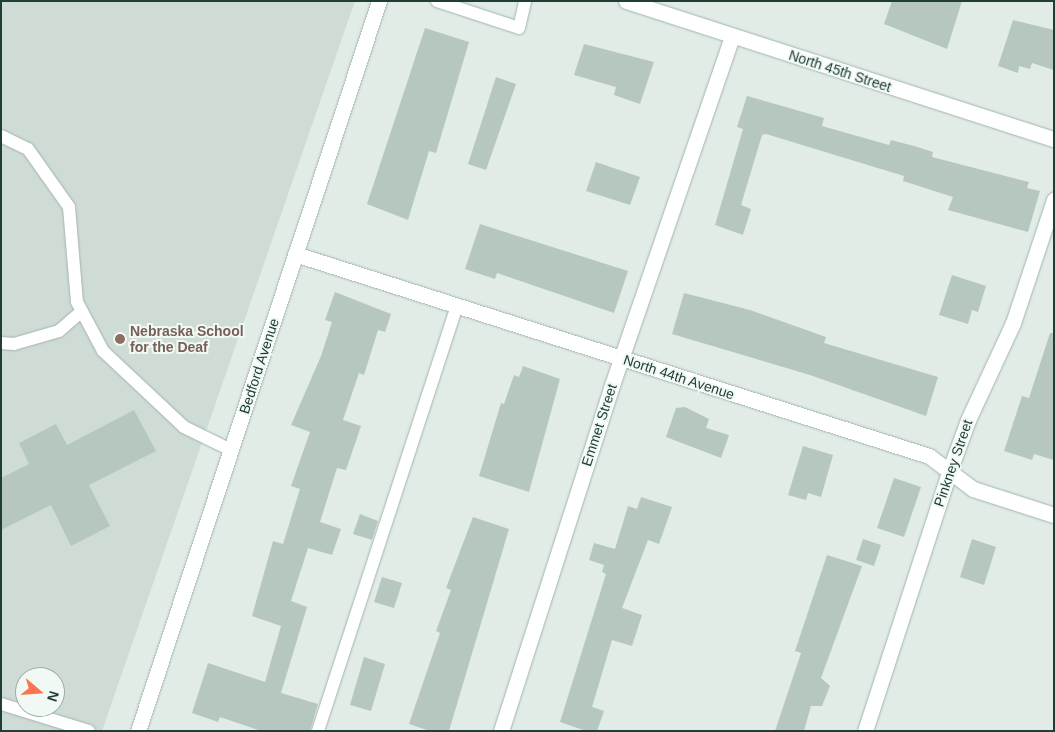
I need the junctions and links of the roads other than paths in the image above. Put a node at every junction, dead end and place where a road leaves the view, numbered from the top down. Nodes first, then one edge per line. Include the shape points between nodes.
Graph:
1 (379, 1) edge
2 (436, 1) edge
3 (526, 1) edge
4 (626, 1) edge
5 (732, 36) junction
6 (1, 136) edge
7 (1054, 139) edge
8 (1054, 200) edge
9 (295, 254) junction
10 (457, 306) junction
11 (82, 311) junction
12 (1, 343) edge
13 (622, 359) junction
14 (231, 450) junction
15 (949, 472) junction
16 (1054, 515) edge
17 (1, 704) edge
18 (89, 731) edge
19 (138, 731) edge
20 (318, 731) edge
21 (501, 731) edge
22 (865, 731) edge

1 - 9 street, Bedford Avenue
2 - 3 lane via 519,28
4 - 5 street, North 45th Street
5 - 7 street, North 45th Street
5 - 13 street, Emmet Street
6 - 11 lane via 28,149 69,207 77,302
8 - 15 street, Pinkney Street via 1013,323 968,420
9 - 10 street, North 44th Avenue
9 - 14 street, Bedford Avenue
10 - 13 street, North 44th Avenue
10 - 20 lane
11 - 12 lane via 59,331 14,344
11 - 14 lane via 103,351 177,421
13 - 15 street, North 44th Avenue via 929,456
13 - 21 street, Emmet Street
14 - 19 street, Bedford Avenue
15 - 16 street, North 44th Avenue via 972,489
15 - 22 street, Pinkney Street
17 - 18 lane

